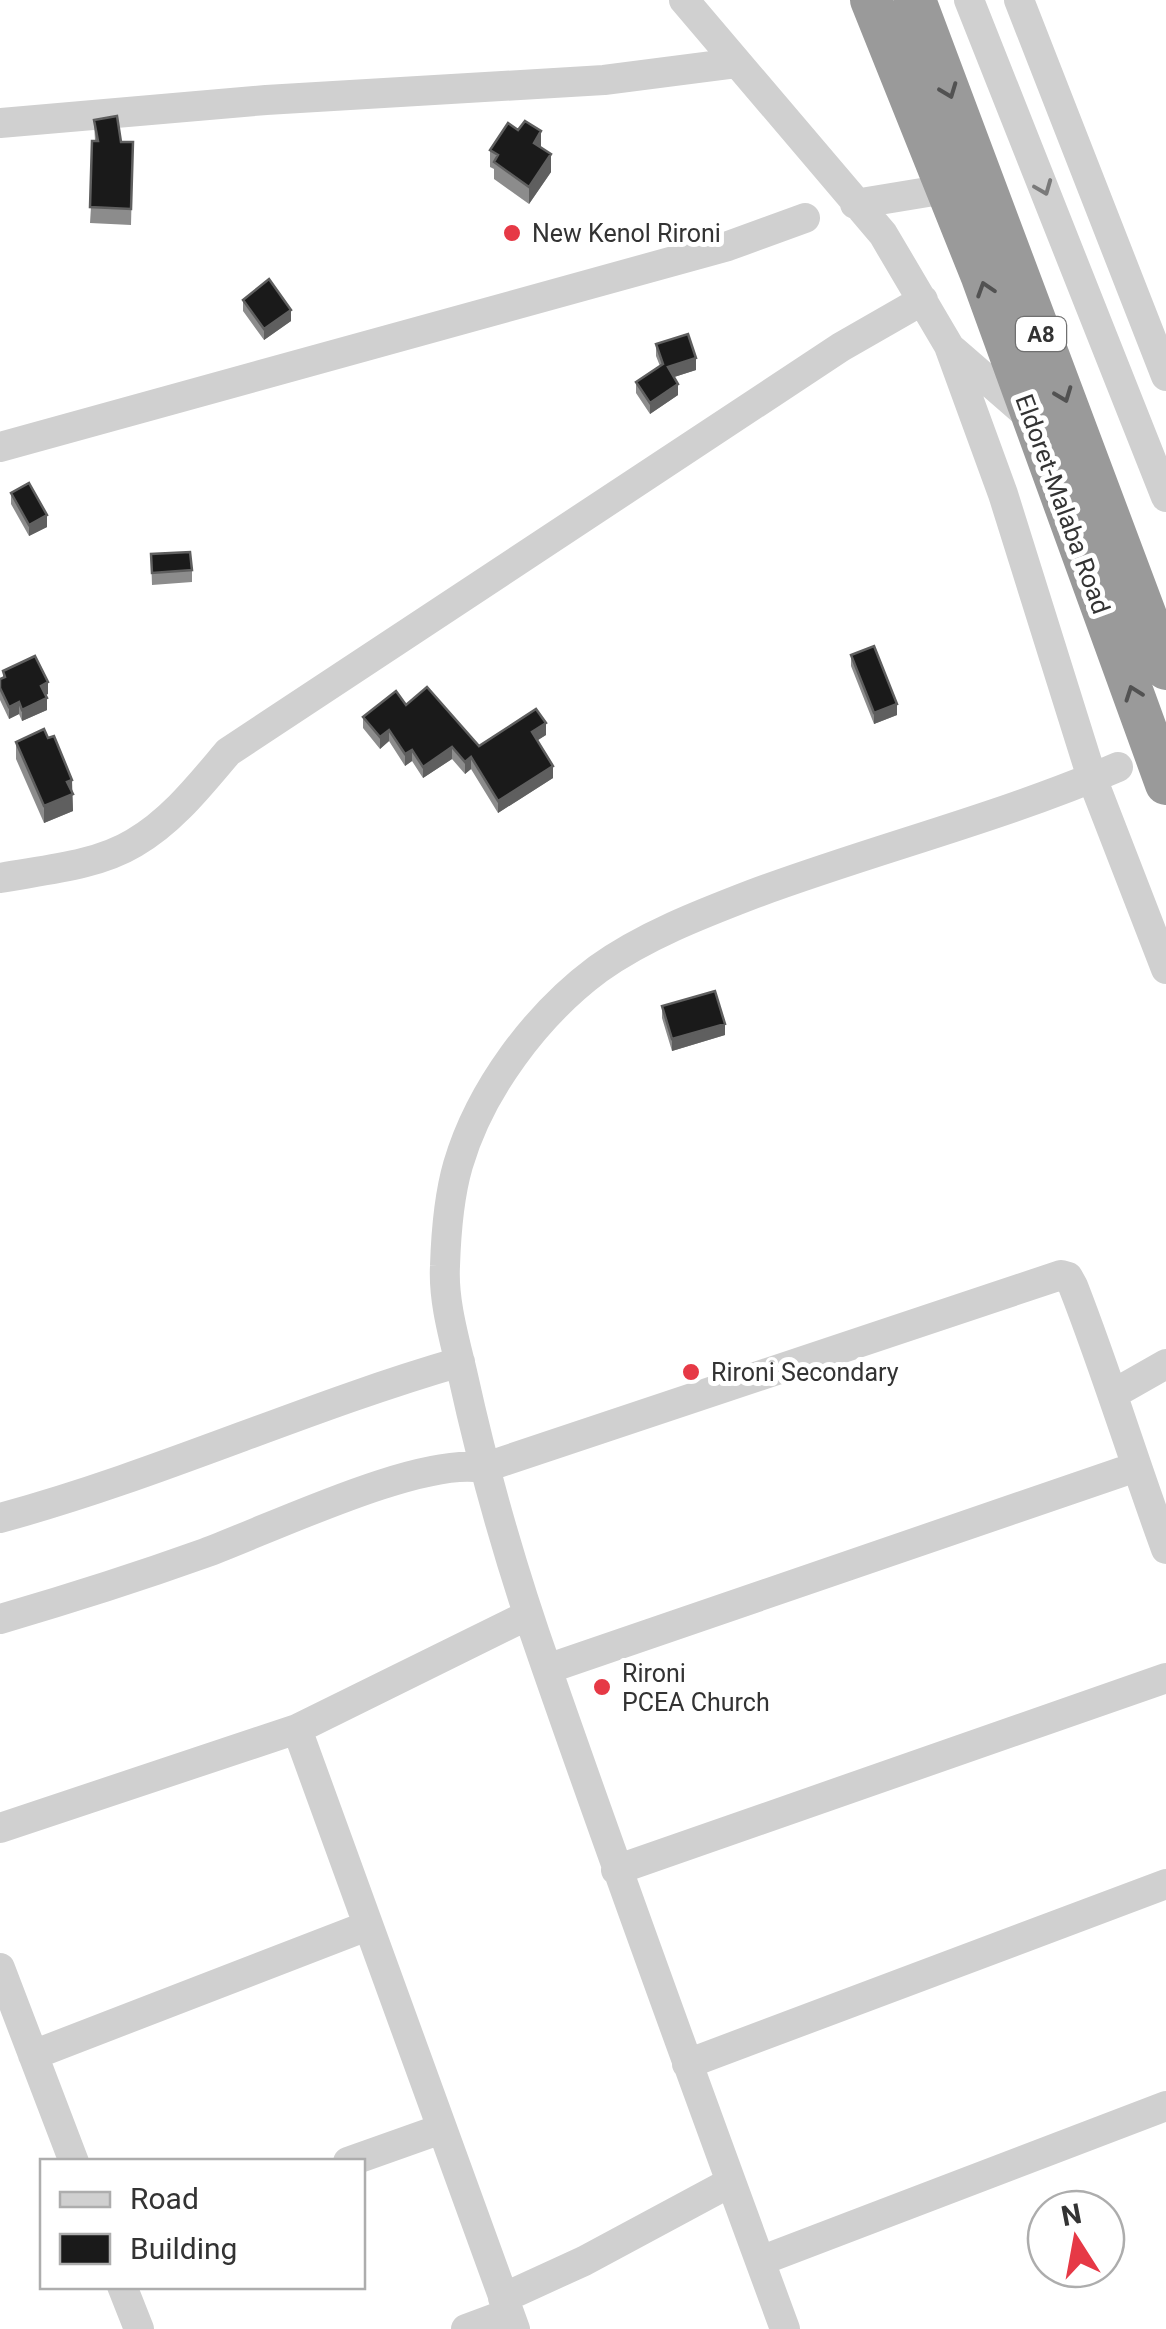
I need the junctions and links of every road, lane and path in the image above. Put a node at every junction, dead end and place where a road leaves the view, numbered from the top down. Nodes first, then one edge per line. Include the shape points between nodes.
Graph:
1 (684, 0) edge
2 (870, 0) edge
3 (914, 0) edge
4 (969, 0) edge
5 (1019, 0) edge
6 (736, 63) junction
7 (0, 123) edge
8 (946, 188) junction
9 (854, 204) junction
10 (805, 218) dead end
11 (923, 300) junction
12 (949, 346) junction
13 (1166, 376) edge
14 (1031, 418) junction
15 (0, 447) edge
16 (1166, 497) edge
17 (1166, 669) edge
18 (1105, 772) junction
19 (1166, 784) edge
20 (0, 878) edge
21 (1166, 969) edge
22 (460, 1362) junction
23 (1166, 1364) edge
24 (1115, 1394) junction
25 (1136, 1467) junction
26 (483, 1468) junction
27 (0, 1518) edge
28 (1166, 1549) edge
29 (528, 1616) junction
30 (0, 1619) edge
31 (547, 1669) junction
32 (1166, 1678) edge
33 (296, 1729) junction
34 (0, 1828) edge
35 (616, 1870) junction
36 (1166, 1884) edge
37 (367, 1926) junction
38 (0, 1968) edge
39 (34, 2056) junction
40 (687, 2064) junction
41 (1166, 2106) edge
42 (441, 2129) junction
43 (73, 2159) edge
44 (356, 2159) edge
45 (730, 2182) junction
46 (760, 2261) junction
47 (123, 2289) edge
48 (509, 2313) edge
49 (139, 2329) edge
50 (466, 2329) edge
51 (784, 2329) edge

1 - 6 street
2 - 8 highway, Eldoret-Malaba Road / A8
3 -> 17 highway, Eldoret-Malaba Road / A8
4 -> 16 street
5 - 13 street
6 - 7 street via 604,80
6 - 9 street
8 - 9 street
14 -> 8 highway, Eldoret-Malaba Road / A8
9 - 11 street via 883,234
10 - 15 street via 710,251
11 - 12 street
11 - 20 street via 841,347 228,752 169,818 132,845
12 - 14 street
12 - 18 street
19 -> 14 highway, Eldoret-Malaba Road / A8
18 - 21 street
18 - 22 street via 720,907 634,947 565,997 482,1106 458,1167 444,1271
22 - 26 street
22 - 27 street
23 - 24 street
24 - 25 street
24 - 26 street via 1073,1286 1061,1275
25 - 28 street
25 - 31 street
26 - 29 street
26 - 30 street via 444,1468 389,1483 204,1553
29 - 31 street
29 - 33 street
31 - 35 street
32 - 35 street
33 - 34 street
33 - 37 street
35 - 40 street
36 - 40 street
37 - 39 street
37 - 42 street
38 - 39 street
39 - 43 street
40 - 45 street
41 - 46 street
42 - 44 street
42 - 48 street
45 - 46 street
45 - 48 street via 584,2261
46 - 51 street
47 - 49 street
48 - 50 street

